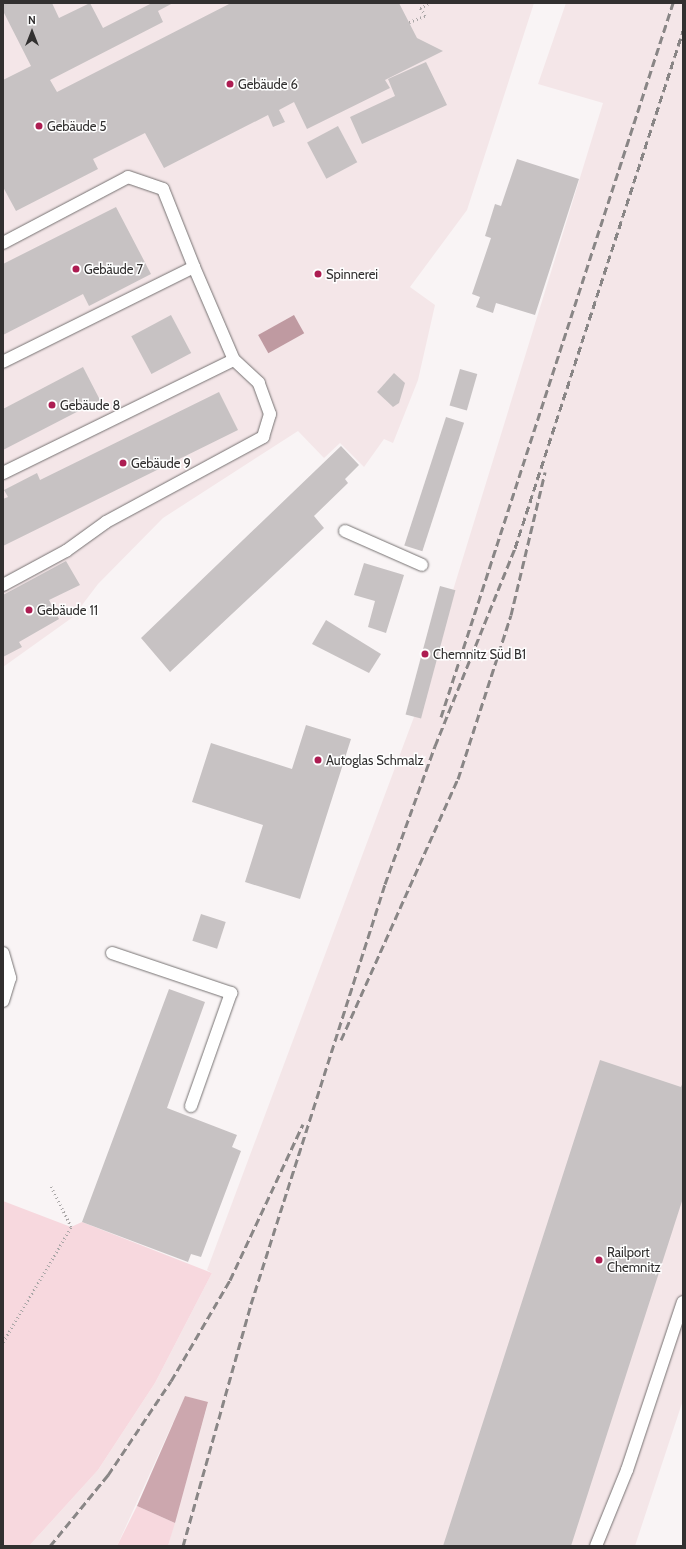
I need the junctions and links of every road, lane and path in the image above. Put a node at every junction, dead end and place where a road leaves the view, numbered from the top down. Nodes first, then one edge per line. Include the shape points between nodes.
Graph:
1 (428, 4) edge
2 (409, 22) dead end
3 (3, 243) edge
4 (194, 267) junction
5 (234, 360) junction
6 (3, 362) edge
7 (3, 473) edge
8 (346, 531) dead end
9 (422, 565) dead end
10 (3, 585) edge
11 (3, 953) edge
12 (112, 954) dead end
13 (3, 1001) edge
14 (190, 1106) dead end
15 (51, 1187) dead end
16 (683, 1302) edge
17 (3, 1342) edge
18 (596, 1546) edge

1 - 2 path via 420,8 425,16
3 - 4 lane via 128,177 163,189
4 - 5 lane
4 - 6 lane
5 - 7 lane
5 - 10 lane via 258,383 270,414 263,437 106,522 66,551
8 - 9 lane
11 - 13 lane via 10,978
12 - 14 lane via 231,994
15 - 17 path via 71,1227
16 - 18 lane via 627,1470

